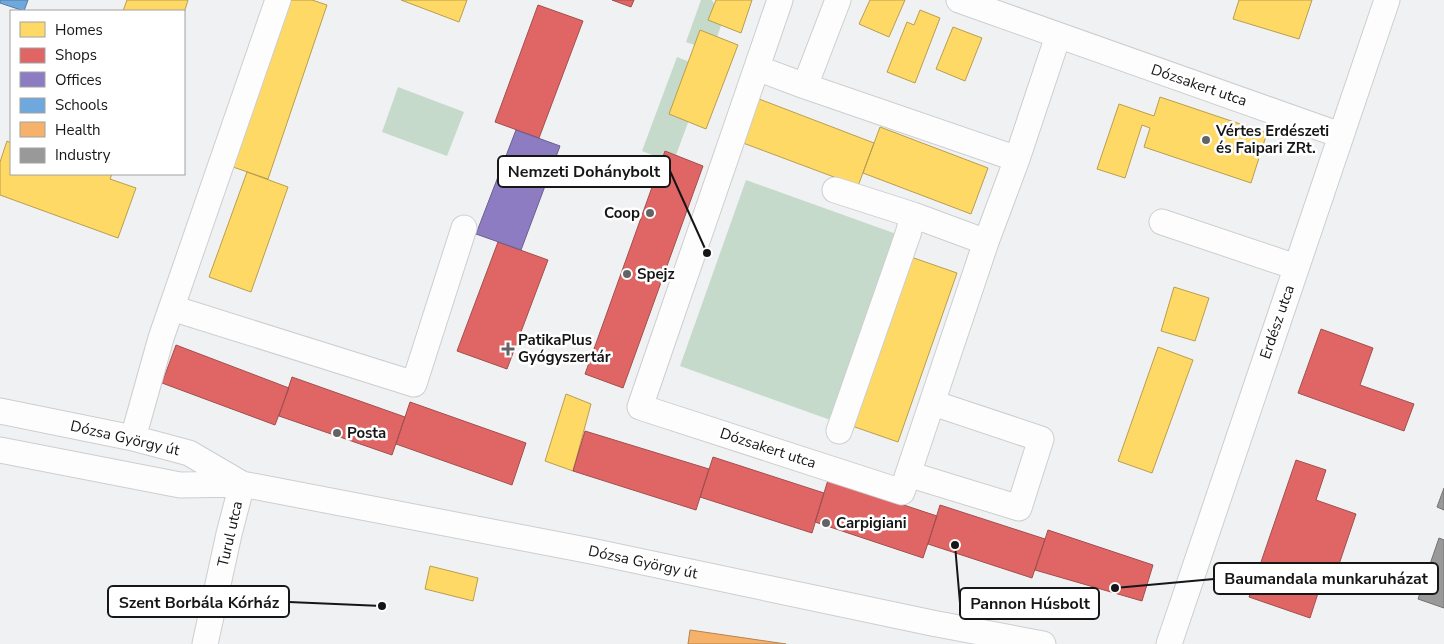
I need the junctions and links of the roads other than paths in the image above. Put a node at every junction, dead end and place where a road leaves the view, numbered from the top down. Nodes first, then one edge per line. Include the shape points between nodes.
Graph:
1 (278, 0) edge
2 (780, 0) edge
3 (838, 0) edge
4 (959, 0) edge
5 (1387, 0) edge
6 (1058, 36) junction
7 (757, 68) junction
8 (805, 86) junction
9 (1340, 135) junction
10 (1017, 159) junction
11 (835, 190) dead end
12 (913, 215) junction
13 (1162, 222) dead end
14 (464, 228) dead end
15 (986, 242) junction
16 (1296, 267) junction
17 (172, 308) junction
18 (932, 403) junction
19 (0, 411) edge
20 (839, 431) dead end
21 (133, 438) junction
22 (0, 450) edge
23 (908, 474) junction
24 (242, 484) junction
25 (205, 644) edge
26 (1043, 644) edge
27 (1169, 644) edge

1 - 17 street
2 - 7 street, Dózsakert utca
3 - 8 street
4 - 6 street, Dózsakert utca
5 - 9 street, Erdész utca
6 - 9 street, Dózsakert utca
6 - 10 street, Dózsakert utca
7 - 8 street
7 - 23 street, Dózsakert utca via 640,406 902,492
8 - 10 street
9 - 16 street, Erdész utca
10 - 15 street, Dózsakert utca
11 - 12 street
12 - 15 street
12 - 20 street
13 - 16 street
14 - 17 street via 414,384
15 - 18 street, Dózsakert utca
16 - 27 street, Erdész utca
17 - 21 street
18 - 23 street, Dózsakert utca
18 - 23 street via 1041,439 1019,508
19 - 21 street, Dózsa György út
21 - 24 street, Dózsa György út via 189,453
22 - 24 street, Dózsa György út via 180,485
24 - 25 street, Turul utca
24 - 26 street, Dózsa György út via 591,551

